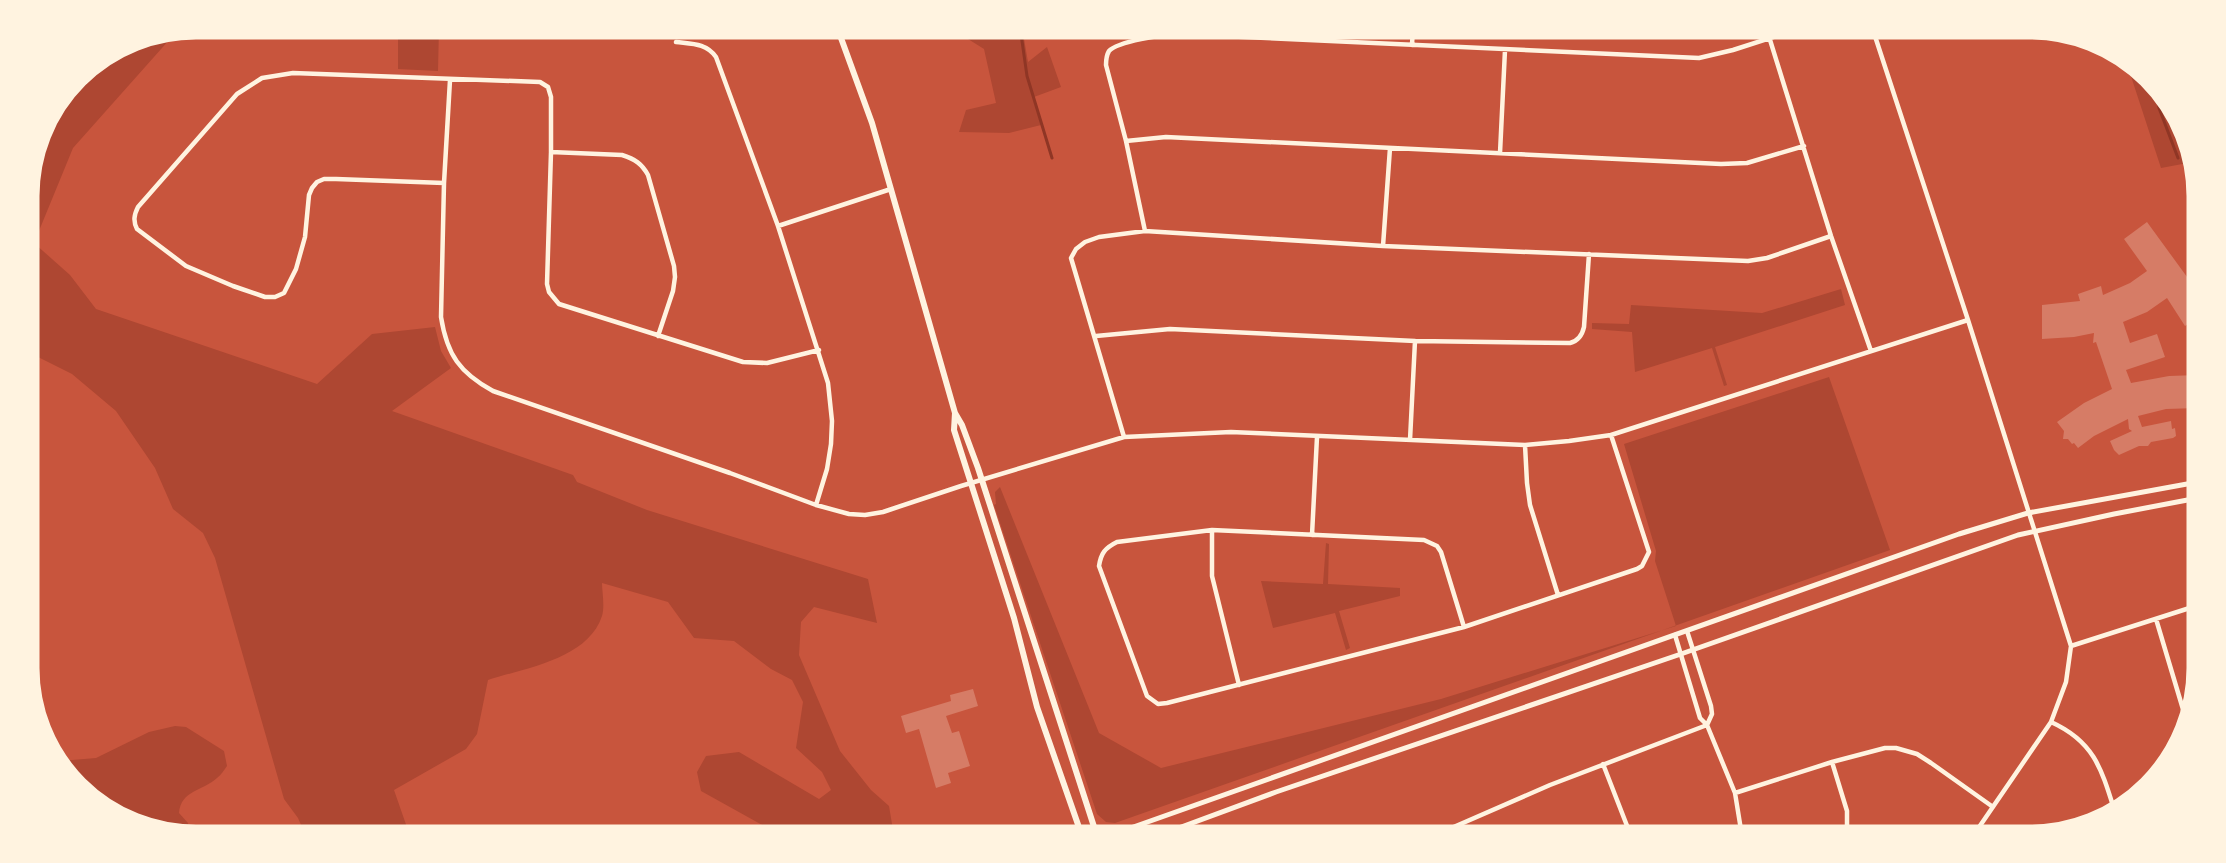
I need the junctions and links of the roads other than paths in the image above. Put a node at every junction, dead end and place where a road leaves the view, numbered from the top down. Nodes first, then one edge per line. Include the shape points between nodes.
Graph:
1 (1153, 37) edge
2 (1250, 37) edge
3 (1412, 37) edge
4 (1875, 37) edge
5 (841, 38) edge
6 (1770, 38) joint
7 (676, 42) dead end
8 (1412, 45) junction
9 (1505, 50) junction
10 (450, 80) junction
11 (1126, 141) junction
12 (1803, 146) junction
13 (1390, 148) junction
14 (551, 152) junction
15 (1500, 153) junction
16 (444, 183) junction
17 (891, 189) junction
18 (778, 225) junction
19 (1145, 231) junction
20 (1832, 237) junction
21 (1383, 246) junction
22 (1589, 254) junction
23 (1968, 320) junction
24 (658, 336) junction
25 (1096, 336) junction
26 (1415, 341) junction
27 (819, 350) junction
28 (1871, 351) junction
29 (955, 413) junction
30 (1611, 435) junction
31 (1124, 437) junction
32 (1317, 437) junction
33 (1410, 440) junction
34 (1525, 445) junction
35 (981, 480) junction
36 (971, 482) junction
37 (2188, 484) edge
38 (2188, 500) edge
39 (816, 505) junction
40 (2028, 513) junction
41 (1212, 530) junction
42 (2034, 531) junction
43 (1312, 535) junction
44 (1558, 594) junction
45 (2188, 609) edge
46 (2156, 619) junction
47 (1464, 627) junction
48 (1687, 631) junction
49 (1675, 635) junction
50 (2071, 646) junction
51 (1692, 649) junction
52 (1681, 654) junction
53 (1239, 685) junction
54 (2183, 710) edge
55 (2051, 723) junction
56 (1707, 725) junction
57 (1832, 762) junction
58 (1603, 764) junction
59 (1735, 793) junction
60 (2112, 803) edge
61 (1993, 807) junction
62 (1138, 825) edge
63 (1186, 825) edge
64 (1458, 825) edge
65 (1627, 825) edge
66 (1740, 825) edge
67 (1847, 825) edge
68 (1981, 825) edge
69 (1078, 826) edge
70 (1094, 826) edge

1 - 11 street via 1117,46 1107,55 1106,65
2 - 8 street
3 - 8 street
4 - 23 street
5 - 17 main road
6 - 9 street via 1699,58
6 - 12 street
7 - 18 street via 703,45 716,57
8 - 9 street
9 - 15 street
10 - 14 street via 544,84 551,97
10 - 16 street
10 - 16 street via 293,73 262,78 237,94 205,128 138,207 134,223 186,266 244,290 275,297 284,293 296,269 305,237 309,195 317,182 336,179
11 - 13 street via 1166,137
11 - 19 street
12 - 15 street via 1747,163 1720,164
12 - 20 street
13 - 15 street
13 - 21 street
14 - 24 street via 549,291 565,307
14 - 24 street via 622,155 633,158 648,175 674,266 673,291
16 - 39 street via 441,317 450,351 466,373 493,391
17 - 18 street
17 - 29 main road
18 - 27 street
19 - 21 street
19 - 25 street via 1085,242 1071,258
20 - 22 street via 1748,261
20 - 28 street
21 - 22 street
22 - 26 street via 1583,334 1576,341
23 - 28 street
23 - 40 street
24 - 27 street via 743,362 777,362
25 - 26 street via 1170,329
25 - 31 street
26 - 33 street
27 - 39 street via 828,382 832,421 827,468
28 - 30 street
29 - 35 main road
29 - 36 main road via 954,430
30 - 34 street
30 - 44 street via 1649,552 1637,569
31 - 32 street via 1231,432
31 - 35 street
32 - 33 street
32 - 43 street
33 - 34 street
34 - 44 street via 1530,505
35 - 36 street
35 - 70 main road
36 - 39 street via 865,515
36 - 69 main road via 1037,707
37 - 40 street
38 - 42 street
40 - 42 street
40 - 48 street
41 - 43 street
41 - 53 street via 1212,576
41 - 53 street via 1117,542 1100,555 1099,566 1152,702 1158,704
42 - 50 street
42 - 51 street
43 - 47 street via 1431,542 1441,552
44 - 47 street
45 - 46 street
46 - 50 street
46 - 54 street
47 - 53 street
48 - 49 street
48 - 51 street
49 - 52 street
49 - 62 street
50 - 55 street via 2066,682
51 - 52 street
51 - 56 street via 1712,714
52 - 56 street via 1700,718
52 - 63 street
55 - 60 street via 2078,739 2095,757
55 - 61 street
56 - 58 street
56 - 59 street
57 - 59 street
57 - 61 street via 1885,748 1906,750
57 - 67 street via 1847,811
58 - 64 street
58 - 65 street
59 - 66 street
61 - 68 street

